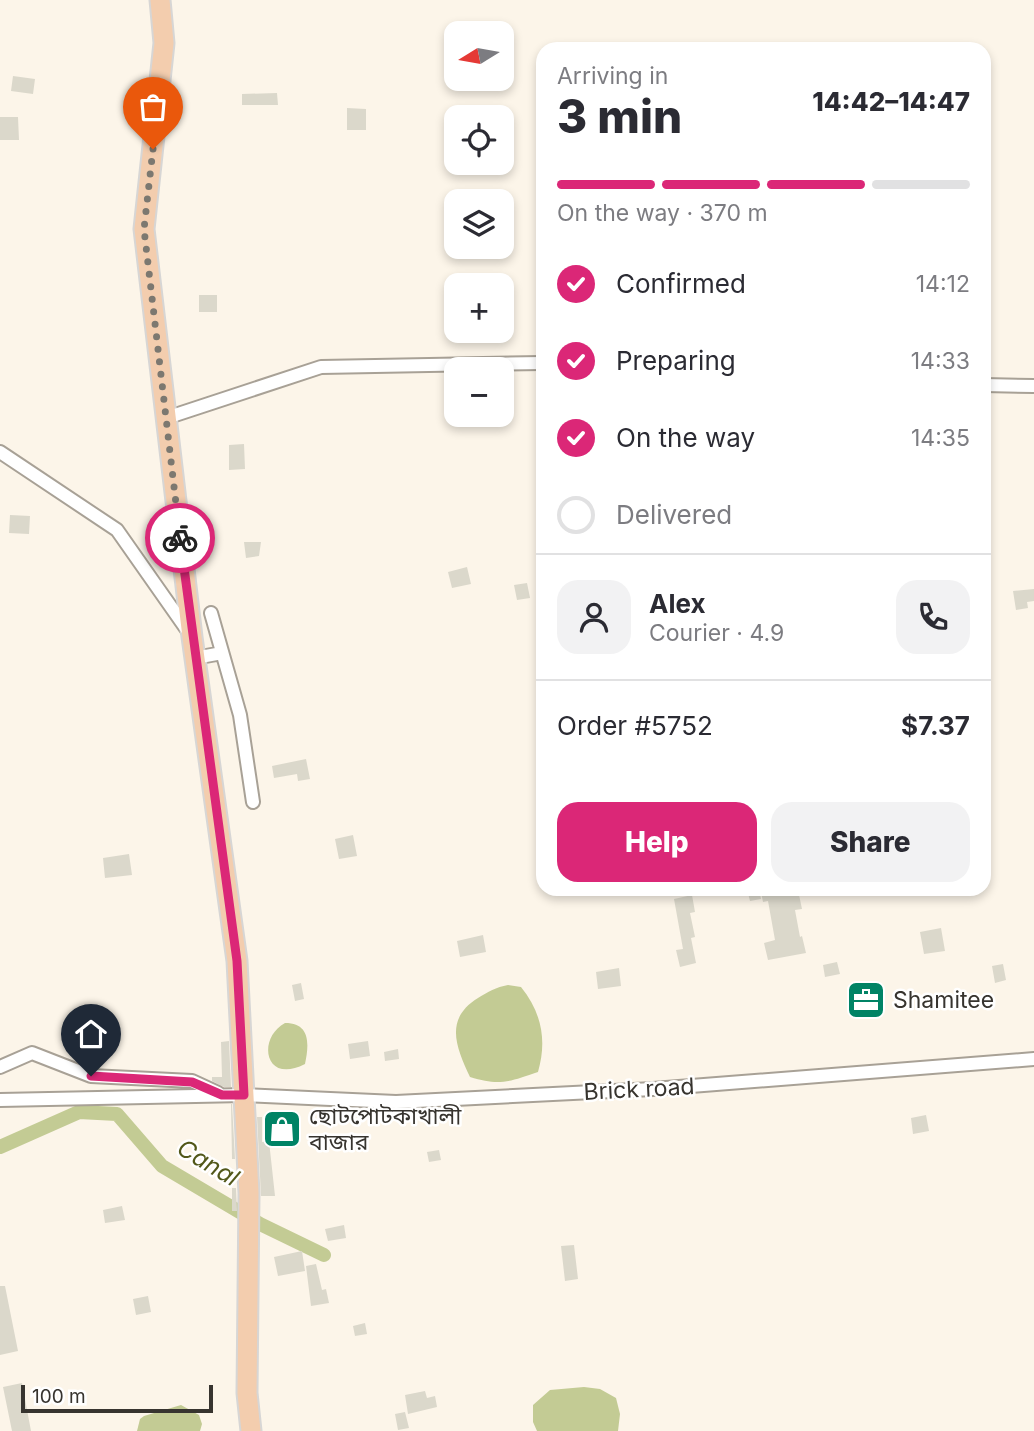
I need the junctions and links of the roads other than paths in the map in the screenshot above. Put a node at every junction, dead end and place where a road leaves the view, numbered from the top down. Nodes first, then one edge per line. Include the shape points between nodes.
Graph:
1 (160, 0) edge
2 (536, 363) edge
3 (991, 385) edge
4 (1034, 386) edge
5 (166, 418) junction
6 (0, 452) edge
7 (211, 613) dead end
8 (192, 637) junction
9 (222, 653) junction
10 (195, 658) junction
11 (253, 802) dead end
12 (1034, 1059) edge
13 (0, 1067) edge
14 (222, 1095) junction
15 (244, 1095) junction
16 (0, 1100) edge
17 (251, 1431) edge

1 - 5 main road via 164,43 144,229
2 - 5 street via 321,367
3 - 4 street
5 - 8 main road
6 - 8 street via 117,530
7 - 9 street
8 - 10 main road
9 - 10 street
9 - 11 street via 240,715
10 - 15 main road via 237,961
12 - 15 street, Brick road via 653,1089 410,1101
13 - 14 street via 32,1053 91,1076 192,1082
14 - 15 street, Brick road
14 - 16 street, Brick road
15 - 17 main road

